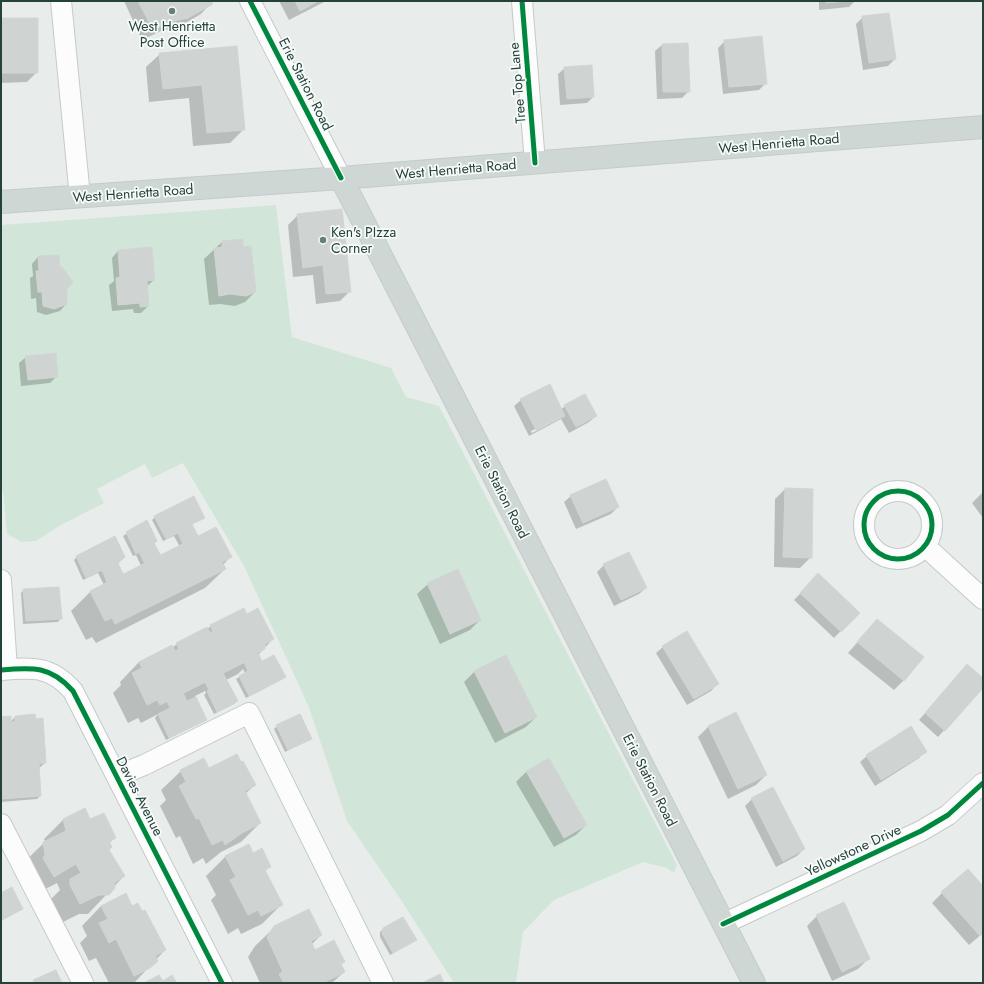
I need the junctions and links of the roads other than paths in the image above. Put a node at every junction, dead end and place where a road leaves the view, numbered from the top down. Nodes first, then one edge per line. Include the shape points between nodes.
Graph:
1 (61, 1) edge
2 (250, 1) edge
3 (522, 1) edge
4 (983, 127) edge
5 (535, 163) junction
6 (341, 178) junction
7 (80, 197) junction
8 (1, 202) edge
9 (926, 547) dead end
10 (1, 580) edge
11 (983, 599) edge
12 (4, 670) edge
13 (117, 776) junction
14 (982, 786) edge
15 (1, 824) edge
16 (724, 924) junction
17 (82, 983) edge
18 (222, 983) edge
19 (383, 983) edge
20 (754, 983) edge

1 - 7 street
2 - 6 street, Erie Station Road
3 - 5 street, Tree Top Lane
4 - 5 main road, West Henrietta Road
5 - 6 main road, West Henrietta Road
6 - 7 main road, West Henrietta Road
6 - 16 main road, Erie Station Road
7 - 8 main road, West Henrietta Road
9 - 11 street
10 - 12 street
12 - 13 street, Davies Avenue via 46,670 62,679 73,690
13 - 18 street, Davies Avenue
13 - 19 street via 249,713
14 - 16 street, Yellowstone Drive via 948,815 921,831
15 - 17 street
16 - 20 main road, Erie Station Road

